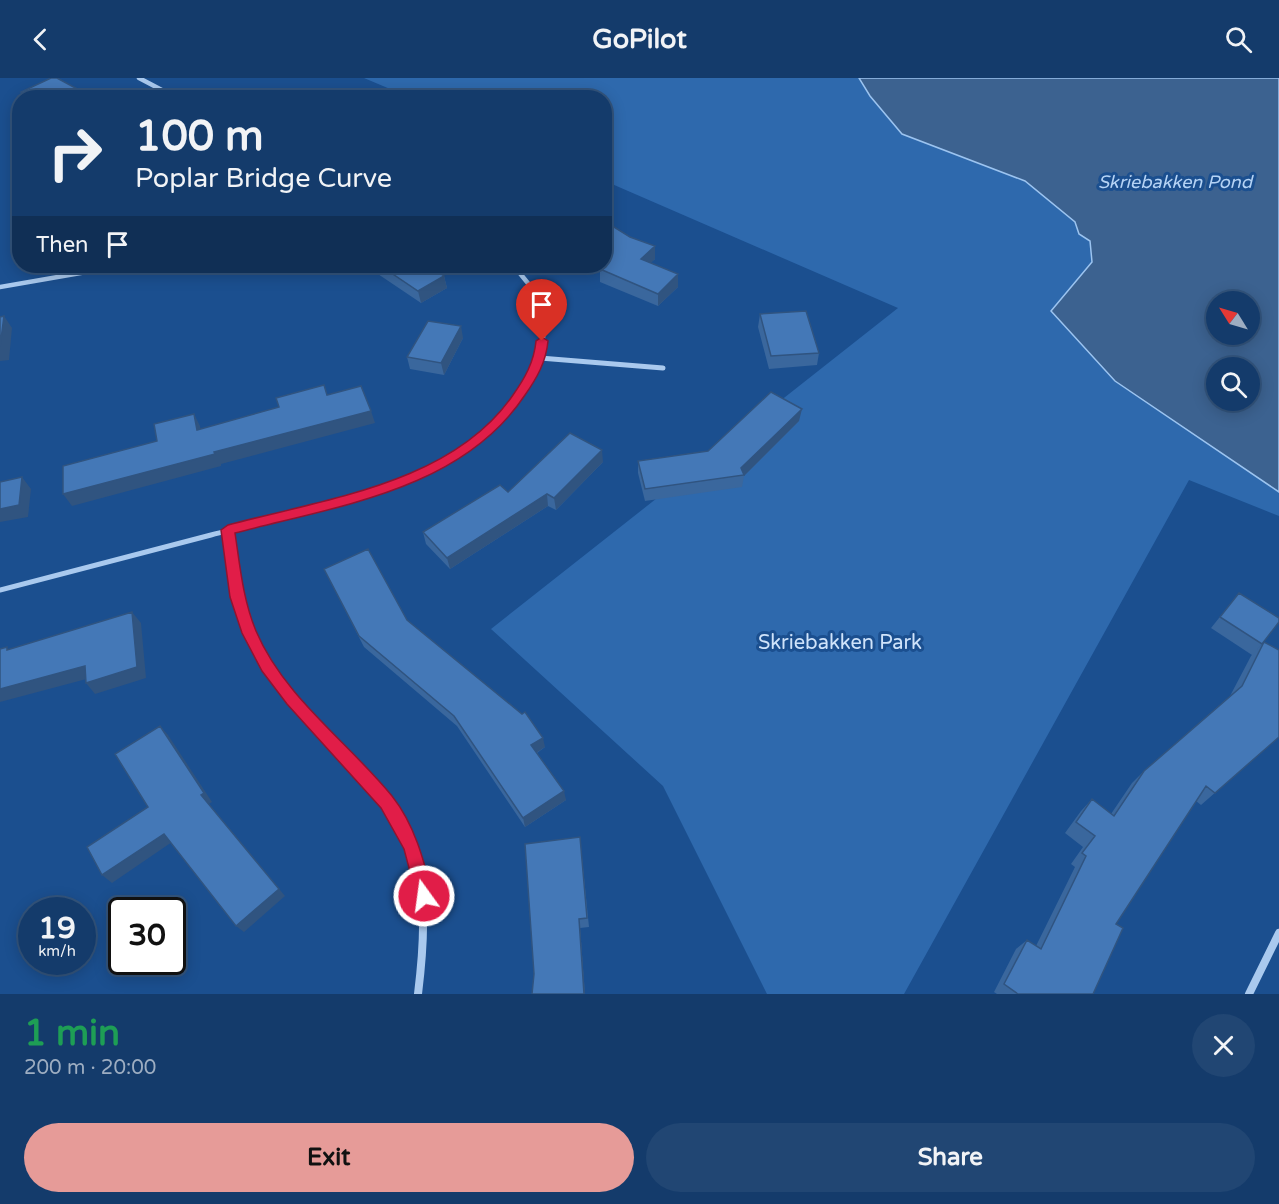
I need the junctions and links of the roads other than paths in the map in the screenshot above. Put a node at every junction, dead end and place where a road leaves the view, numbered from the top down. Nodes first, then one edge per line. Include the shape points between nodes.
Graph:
1 (139, 78) edge
2 (162, 90) edge
3 (81, 273) edge
4 (520, 273) edge
5 (0, 287) edge
6 (540, 358) junction
7 (663, 369) dead end
8 (228, 530) junction
9 (0, 590) edge
10 (1279, 933) edge
11 (418, 994) edge
12 (1249, 994) edge

1 - 2 street
3 - 5 street
4 - 6 street via 530,284 542,313
6 - 7 street
6 - 8 street via 507,413 471,446 427,471 373,492
8 - 9 street
8 - 11 street via 238,597 249,633 267,667 387,803 411,846 424,896
10 - 12 street

